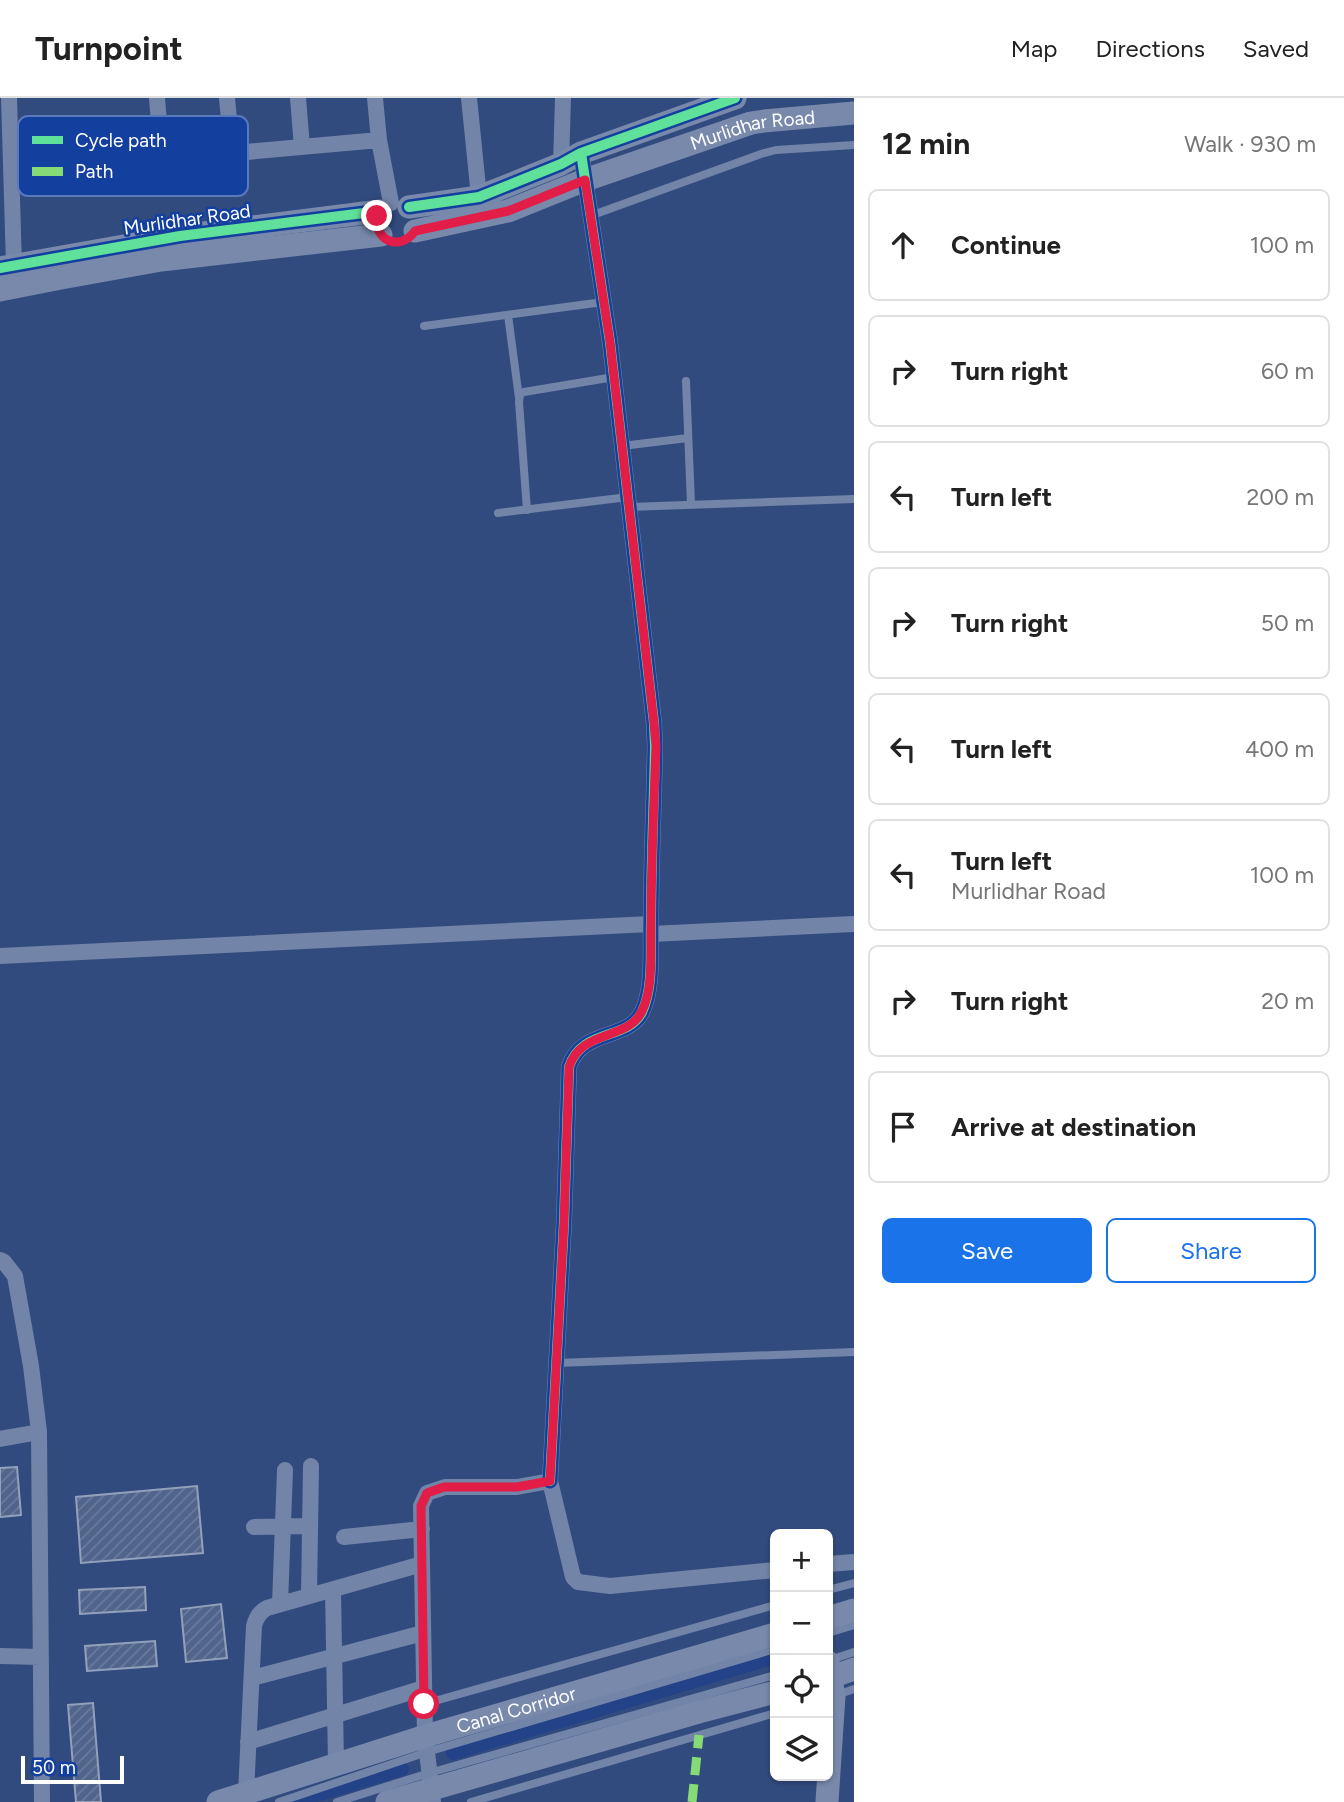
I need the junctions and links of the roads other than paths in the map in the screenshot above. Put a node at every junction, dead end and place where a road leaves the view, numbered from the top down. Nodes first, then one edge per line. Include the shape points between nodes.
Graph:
1 (9, 98) edge
2 (157, 98) edge
3 (227, 98) edge
4 (298, 98) edge
5 (375, 98) edge
6 (469, 98) edge
7 (564, 98) edge
8 (735, 98) edge
9 (854, 113) edge
10 (158, 116) edge
11 (229, 116) edge
12 (380, 140) junction
13 (854, 145) edge
14 (302, 147) junction
15 (248, 152) edge
16 (571, 158) junction
17 (585, 180) junction
18 (479, 197) junction
19 (393, 207) junction
20 (590, 216) junction
21 (415, 231) junction
22 (381, 235) junction
23 (7, 267) edge
24 (0, 290) edge
25 (603, 302) junction
26 (508, 315) junction
27 (424, 326) dead end
28 (614, 377) junction
29 (686, 381) dead end
30 (519, 398) junction
31 (688, 438) junction
32 (622, 446) junction
33 (854, 499) edge
34 (628, 502) junction
35 (691, 504) junction
36 (527, 510) junction
37 (498, 513) dead end
38 (854, 924) edge
39 (651, 929) junction
40 (0, 956) edge
41 (0, 1259) edge
42 (854, 1352) edge
43 (557, 1363) junction
44 (39, 1432) junction
45 (0, 1439) edge
46 (311, 1466) dead end
47 (285, 1470) dead end
48 (550, 1481) junction
49 (283, 1526) junction
50 (310, 1526) junction
51 (254, 1527) dead end
52 (422, 1529) junction
53 (344, 1538) dead end
54 (854, 1562) edge
55 (422, 1564) junction
56 (833, 1564) edge
57 (770, 1571) edge
58 (854, 1583) edge
59 (833, 1589) edge
60 (333, 1590) junction
61 (309, 1596) junction
62 (280, 1604) junction
63 (770, 1606) edge
64 (854, 1610) edge
65 (833, 1616) edge
66 (854, 1625) edge
67 (833, 1631) edge
68 (423, 1633) junction
69 (770, 1636) edge
70 (770, 1650) edge
71 (854, 1652) edge
72 (0, 1656) edge
73 (41, 1657) junction
74 (334, 1658) junction
75 (854, 1669) edge
76 (770, 1677) edge
77 (251, 1678) junction
78 (833, 1680) edge
79 (770, 1693) edge
80 (424, 1696) junction
81 (770, 1714) edge
82 (335, 1716) junction
83 (831, 1718) edge
84 (248, 1742) junction
85 (426, 1744) junction
86 (335, 1765) junction
87 (431, 1788) edge
88 (246, 1793) junction
89 (42, 1802) edge
90 (218, 1802) edge
91 (279, 1802) edge
92 (337, 1802) edge
93 (387, 1802) edge
94 (471, 1802) edge
95 (827, 1802) edge

1 - 23 street
2 - 10 street
3 - 11 street
4 - 14 street
5 - 12 street
6 - 18 street
7 - 16 street
8 - 16 street, Murlidhar Road
9 - 17 street, Murlidhar Road via 751,123
12 - 14 street
12 - 19 street
13 - 20 lane via 761,154
14 - 15 street
16 - 17 street
16 - 18 street, Murlidhar Road
17 - 20 street
17 - 21 street, Murlidhar Road via 508,211
18 - 19 street, Murlidhar Road
19 - 21 street via 416,218
19 - 22 street via 377,223
19 - 23 street, Murlidhar Road via 180,236
20 - 25 street
21 - 22 street via 399,242
22 - 24 street, Murlidhar Road via 161,260
25 - 26 lane
25 - 28 street
26 - 27 lane
26 - 30 lane
28 - 30 lane via 524,392
28 - 32 street
29 - 31 lane
30 - 36 lane
31 - 32 lane
31 - 35 lane
32 - 34 street
33 - 35 lane
34 - 35 lane
34 - 36 lane
34 - 39 street via 655,734
36 - 37 lane
38 - 39 street
39 - 40 street
39 - 43 street via 648,992 640,1016 627,1027 585,1044 569,1067
41 - 44 street via 15,1276
42 - 43 lane
43 - 48 street
44 - 45 street
44 - 73 street
46 - 50 street
47 - 49 street
48 - 52 street via 517,1487 444,1487 427,1493 421,1506
48 - 57 street via 578,1582 621,1586
49 - 50 street
49 - 51 street
49 - 62 street
50 - 61 street
52 - 53 street
52 - 55 street
54 - 56 street
55 - 60 street
55 - 68 street
58 - 59 lane
60 - 61 street
60 - 74 street
61 - 62 street
62 - 77 street via 261,1611 256,1619
63 - 80 lane
64 - 65 street
66 - 67 lane
68 - 74 street
68 - 80 street
69 - 85 street, Canal Corridor
70 - 85 lane
71 - 78 lane
72 - 73 street
73 - 89 street
74 - 77 street
74 - 82 street
75 - 78 street
76 - 87 lane
77 - 84 street
79 - 87 street
80 - 82 street
80 - 85 street
81 - 94 lane
82 - 84 street
82 - 86 street
83 - 95 street
84 - 88 street
85 - 86 street, Canal Corridor
85 - 87 street
85 - 91 lane
86 - 88 street, Canal Corridor
87 - 92 lane
87 - 93 street
88 - 90 street, Canal Corridor

